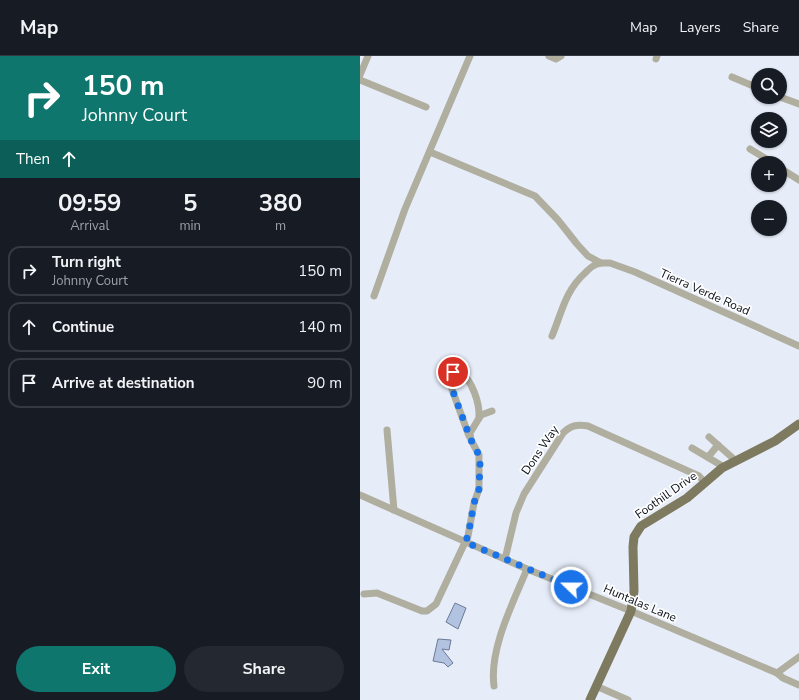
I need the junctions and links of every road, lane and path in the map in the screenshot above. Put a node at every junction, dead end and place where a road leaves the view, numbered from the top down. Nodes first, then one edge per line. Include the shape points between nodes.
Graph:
1 (368, 56) edge
2 (470, 56) edge
3 (549, 56) edge
4 (561, 56) edge
5 (360, 75) edge
6 (732, 77) dead end
7 (360, 80) edge
8 (751, 85) edge
9 (787, 100) edge
10 (799, 104) edge
11 (426, 107) dead end
12 (750, 149) dead end
13 (430, 152) junction
14 (762, 156) edge
15 (787, 172) edge
16 (799, 180) edge
17 (601, 263) junction
18 (374, 296) dead end
19 (552, 336) dead end
20 (799, 346) edge
21 (492, 410) dead end
22 (479, 418) junction
23 (799, 424) edge
24 (387, 430) dead end
25 (469, 436) junction
26 (708, 437) dead end
27 (718, 445) junction
28 (692, 448) dead end
29 (708, 457) junction
30 (736, 461) junction
31 (724, 467) junction
32 (705, 482) junction
33 (360, 495) edge
34 (394, 510) junction
35 (465, 542) junction
36 (505, 559) junction
37 (527, 569) junction
38 (364, 594) dead end
39 (630, 611) junction
40 (799, 657) edge
41 (777, 673) junction
42 (799, 685) edge
43 (494, 686) dead end
44 (596, 686) junction
45 (590, 700) edge
46 (628, 700) edge

1 - 5 street
2 - 13 street
3 - 4 street via 556,59
6 - 8 street
7 - 11 street
9 - 10 street
12 - 14 street
13 - 17 street via 535,196 588,256
13 - 18 street
15 - 16 street
17 - 19 street via 595,264 576,280 568,293
17 - 20 street, Tierra Verde Road via 610,263 635,272
21 - 22 street
22 - 25 street
22 - 25 street via 479,406 465,376 460,372 449,374 449,381
23 - 30 main road, Foothill Drive via 775,442
24 - 34 street
25 - 35 street via 479,455 481,475 470,530
26 - 27 street
27 - 29 street
27 - 30 street
28 - 29 street
29 - 31 street
30 - 31 main road, Foothill Drive
31 - 32 main road, Foothill Drive
32 - 36 street, Dons Way via 699,476 588,426 579,424 569,427 524,494 516,513
32 - 39 main road, Foothill Drive via 687,498 641,526 634,537 634,591
33 - 34 street, Huntalas Lane
34 - 35 street, Huntalas Lane
35 - 36 street, Huntalas Lane
35 - 38 street via 436,604 426,611 377,593
36 - 37 street, Huntalas Lane
37 - 39 street, Huntalas Lane
37 - 43 street via 502,632 493,673
39 - 41 street, Huntalas Lane
39 - 44 main road, Foothill Drive
40 - 41 street
41 - 42 street, Huntalas Lane
44 - 45 main road, Foothill Drive
44 - 46 street

